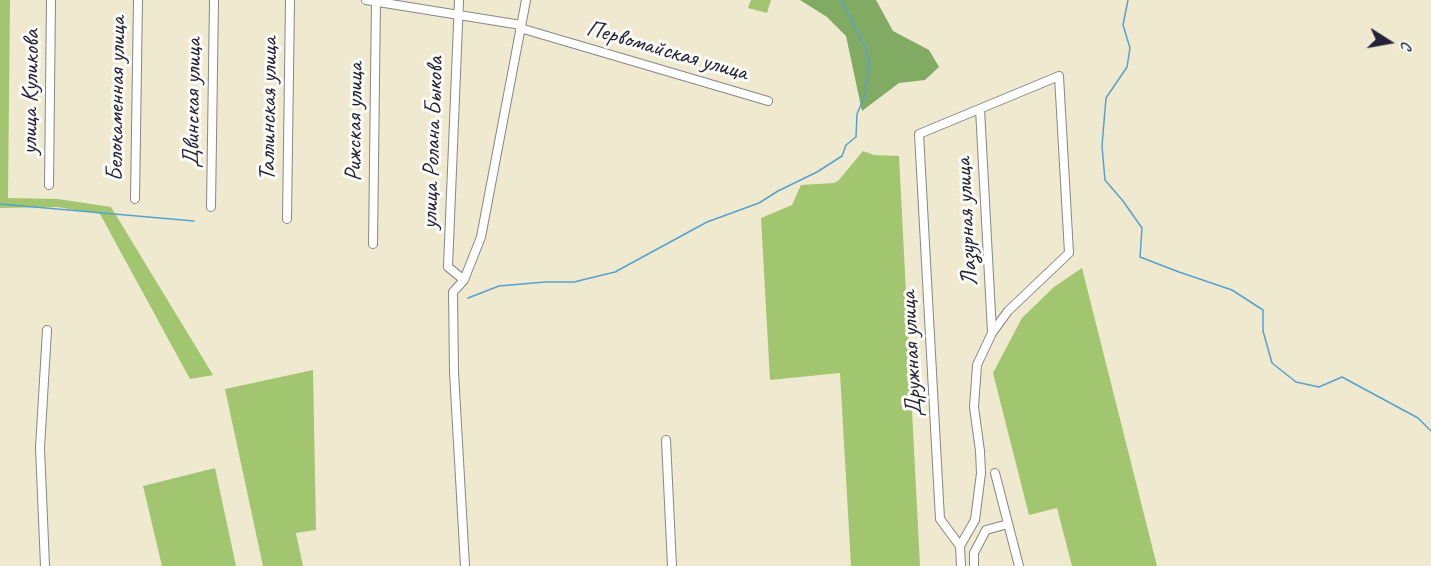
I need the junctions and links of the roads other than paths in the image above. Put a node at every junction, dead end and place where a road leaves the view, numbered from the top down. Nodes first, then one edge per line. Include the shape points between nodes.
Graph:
1 (51, 0) edge
2 (138, 0) edge
3 (214, 0) edge
4 (290, 0) edge
5 (366, 0) edge
6 (459, 0) edge
7 (526, 0) edge
8 (376, 1) edge
9 (458, 15) junction
10 (520, 26) junction
11 (768, 101) dead end
12 (980, 109) dead end
13 (49, 185) dead end
14 (135, 199) dead end
15 (211, 207) dead end
16 (287, 219) dead end
17 (373, 244) dead end
18 (464, 280) junction
19 (47, 330) dead end
20 (992, 333) junction
21 (666, 440) dead end
22 (995, 472) dead end
23 (1008, 524) junction
24 (960, 546) junction
25 (45, 566) edge
26 (465, 566) edge
27 (672, 566) edge
28 (961, 566) edge
29 (974, 566) edge
30 (1019, 566) edge

1 - 13 street, улица Куликова
2 - 14 street, Белокаменная улица
3 - 15 street, Двинская улица
4 - 16 street, Таллинская улица
5 - 8 street, Первомайская улица
6 - 9 street, улица Ролана Быкова
7 - 10 street
8 - 9 street, Первомайская улица
8 - 17 street, Рижская улица
9 - 10 street, Первомайская улица
9 - 18 street, улица Ролана Быкова via 448,267
10 - 11 street, Первомайская улица
10 - 18 street via 481,237
12 - 20 street, Лазурная улица
18 - 26 street via 453,292
19 - 25 street via 40,448
20 - 24 street via 977,365 974,407 981,474 975,520
20 - 24 street, Дружная улица via 1008,311 1069,253 1059,76 919,134 940,519
21 - 27 street
22 - 23 street
23 - 29 street via 986,530 974,553
23 - 30 street
24 - 28 street

